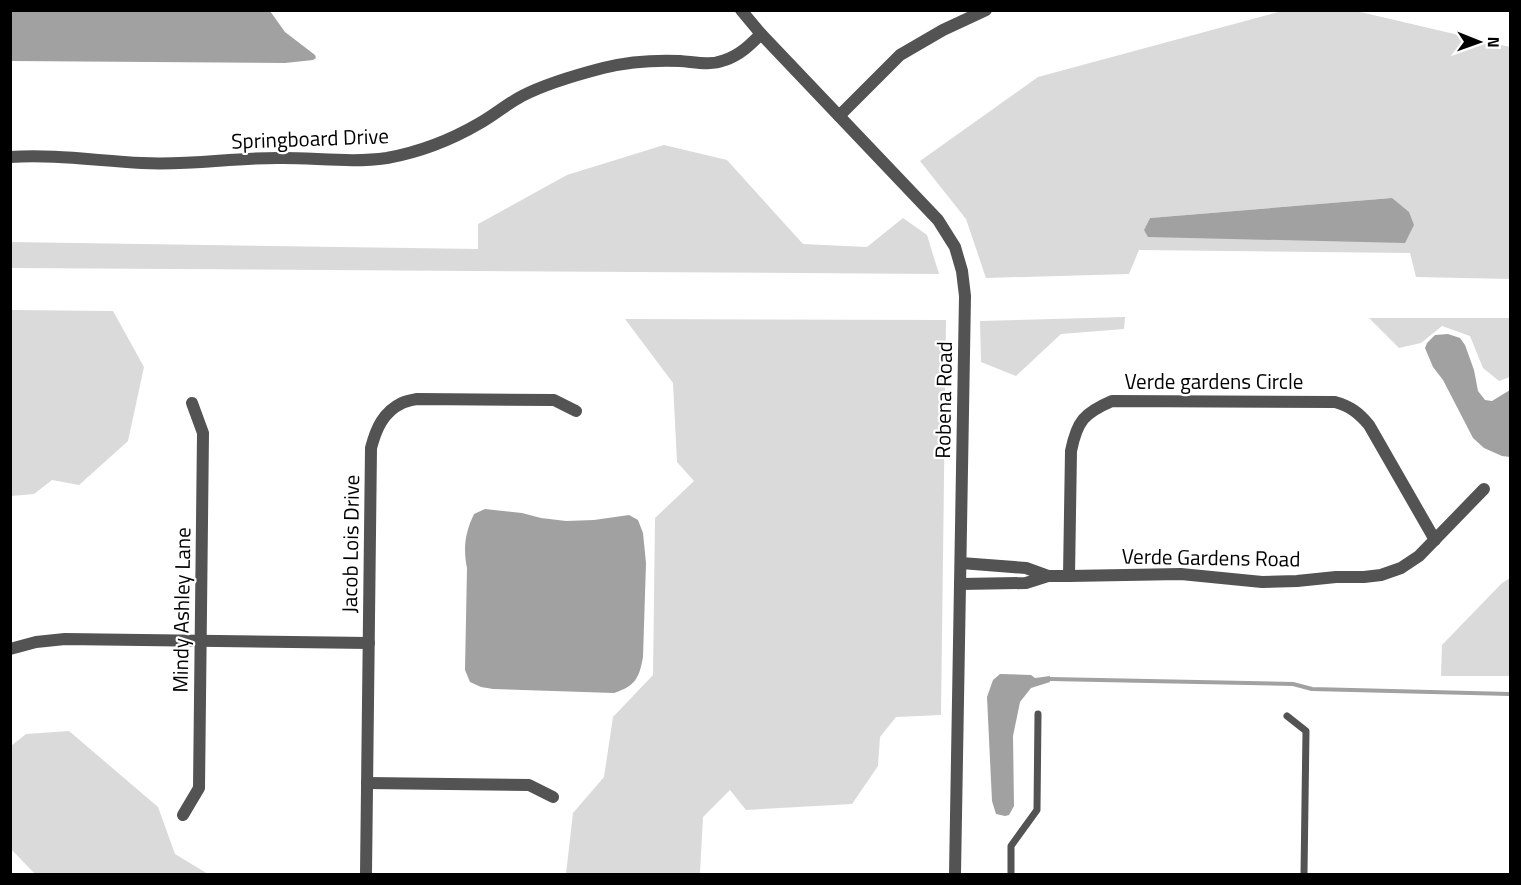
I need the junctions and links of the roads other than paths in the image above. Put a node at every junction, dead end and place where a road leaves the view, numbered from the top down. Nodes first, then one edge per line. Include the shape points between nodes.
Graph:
1 (741, 10) edge
2 (986, 10) edge
3 (761, 34) junction
4 (839, 116) junction
5 (10, 157) edge
6 (192, 403) dead end
7 (576, 411) dead end
8 (1484, 489) dead end
9 (1435, 540) junction
10 (961, 563) junction
11 (1048, 576) junction
12 (1069, 576) junction
13 (960, 584) junction
14 (201, 641) junction
15 (369, 643) junction
16 (10, 649) edge
17 (1038, 714) dead end
18 (1287, 717) dead end
19 (367, 783) junction
20 (554, 796) dead end
21 (183, 815) dead end
22 (366, 874) edge
23 (955, 874) edge
24 (1011, 874) edge
25 (1304, 874) edge

1 - 3 street, Robena Road
2 - 4 street via 900,55
3 - 4 street, Robena Road
3 - 5 street, Springboard Drive via 742,52 723,61 650,62 568,77 523,96 445,141 388,158 273,158 188,164
4 - 10 street, Robena Road via 938,220 955,247 962,271 965,296
6 - 14 street, Mindy Ashley Lane via 203,433
7 - 15 street, Jacob Lois Drive via 554,400 417,399 402,403 387,414 376,429 371,448
8 - 9 street, Verde Gardens Road
9 - 12 street, Verde Gardens Road via 1401,568 1364,577 1262,582 1181,574
9 - 12 street, Verde gardens Circle via 1369,424 1348,405 1112,401 1084,418 1075,432 1071,451
10 - 11 street, Verde Gardens Road via 1026,568
10 - 13 street, Robena Road
11 - 12 street, Verde Gardens Road
11 - 13 street, Verde Gardens Road via 1026,583
13 - 23 street, Robena Road
14 - 15 street
14 - 16 street via 64,639
14 - 21 street, Mindy Ashley Lane via 199,788
15 - 19 street, Jacob Lois Drive
17 - 24 lane via 1037,810 1011,846
18 - 25 lane via 1306,731
19 - 20 street via 529,785
19 - 22 street, Jacob Lois Drive

